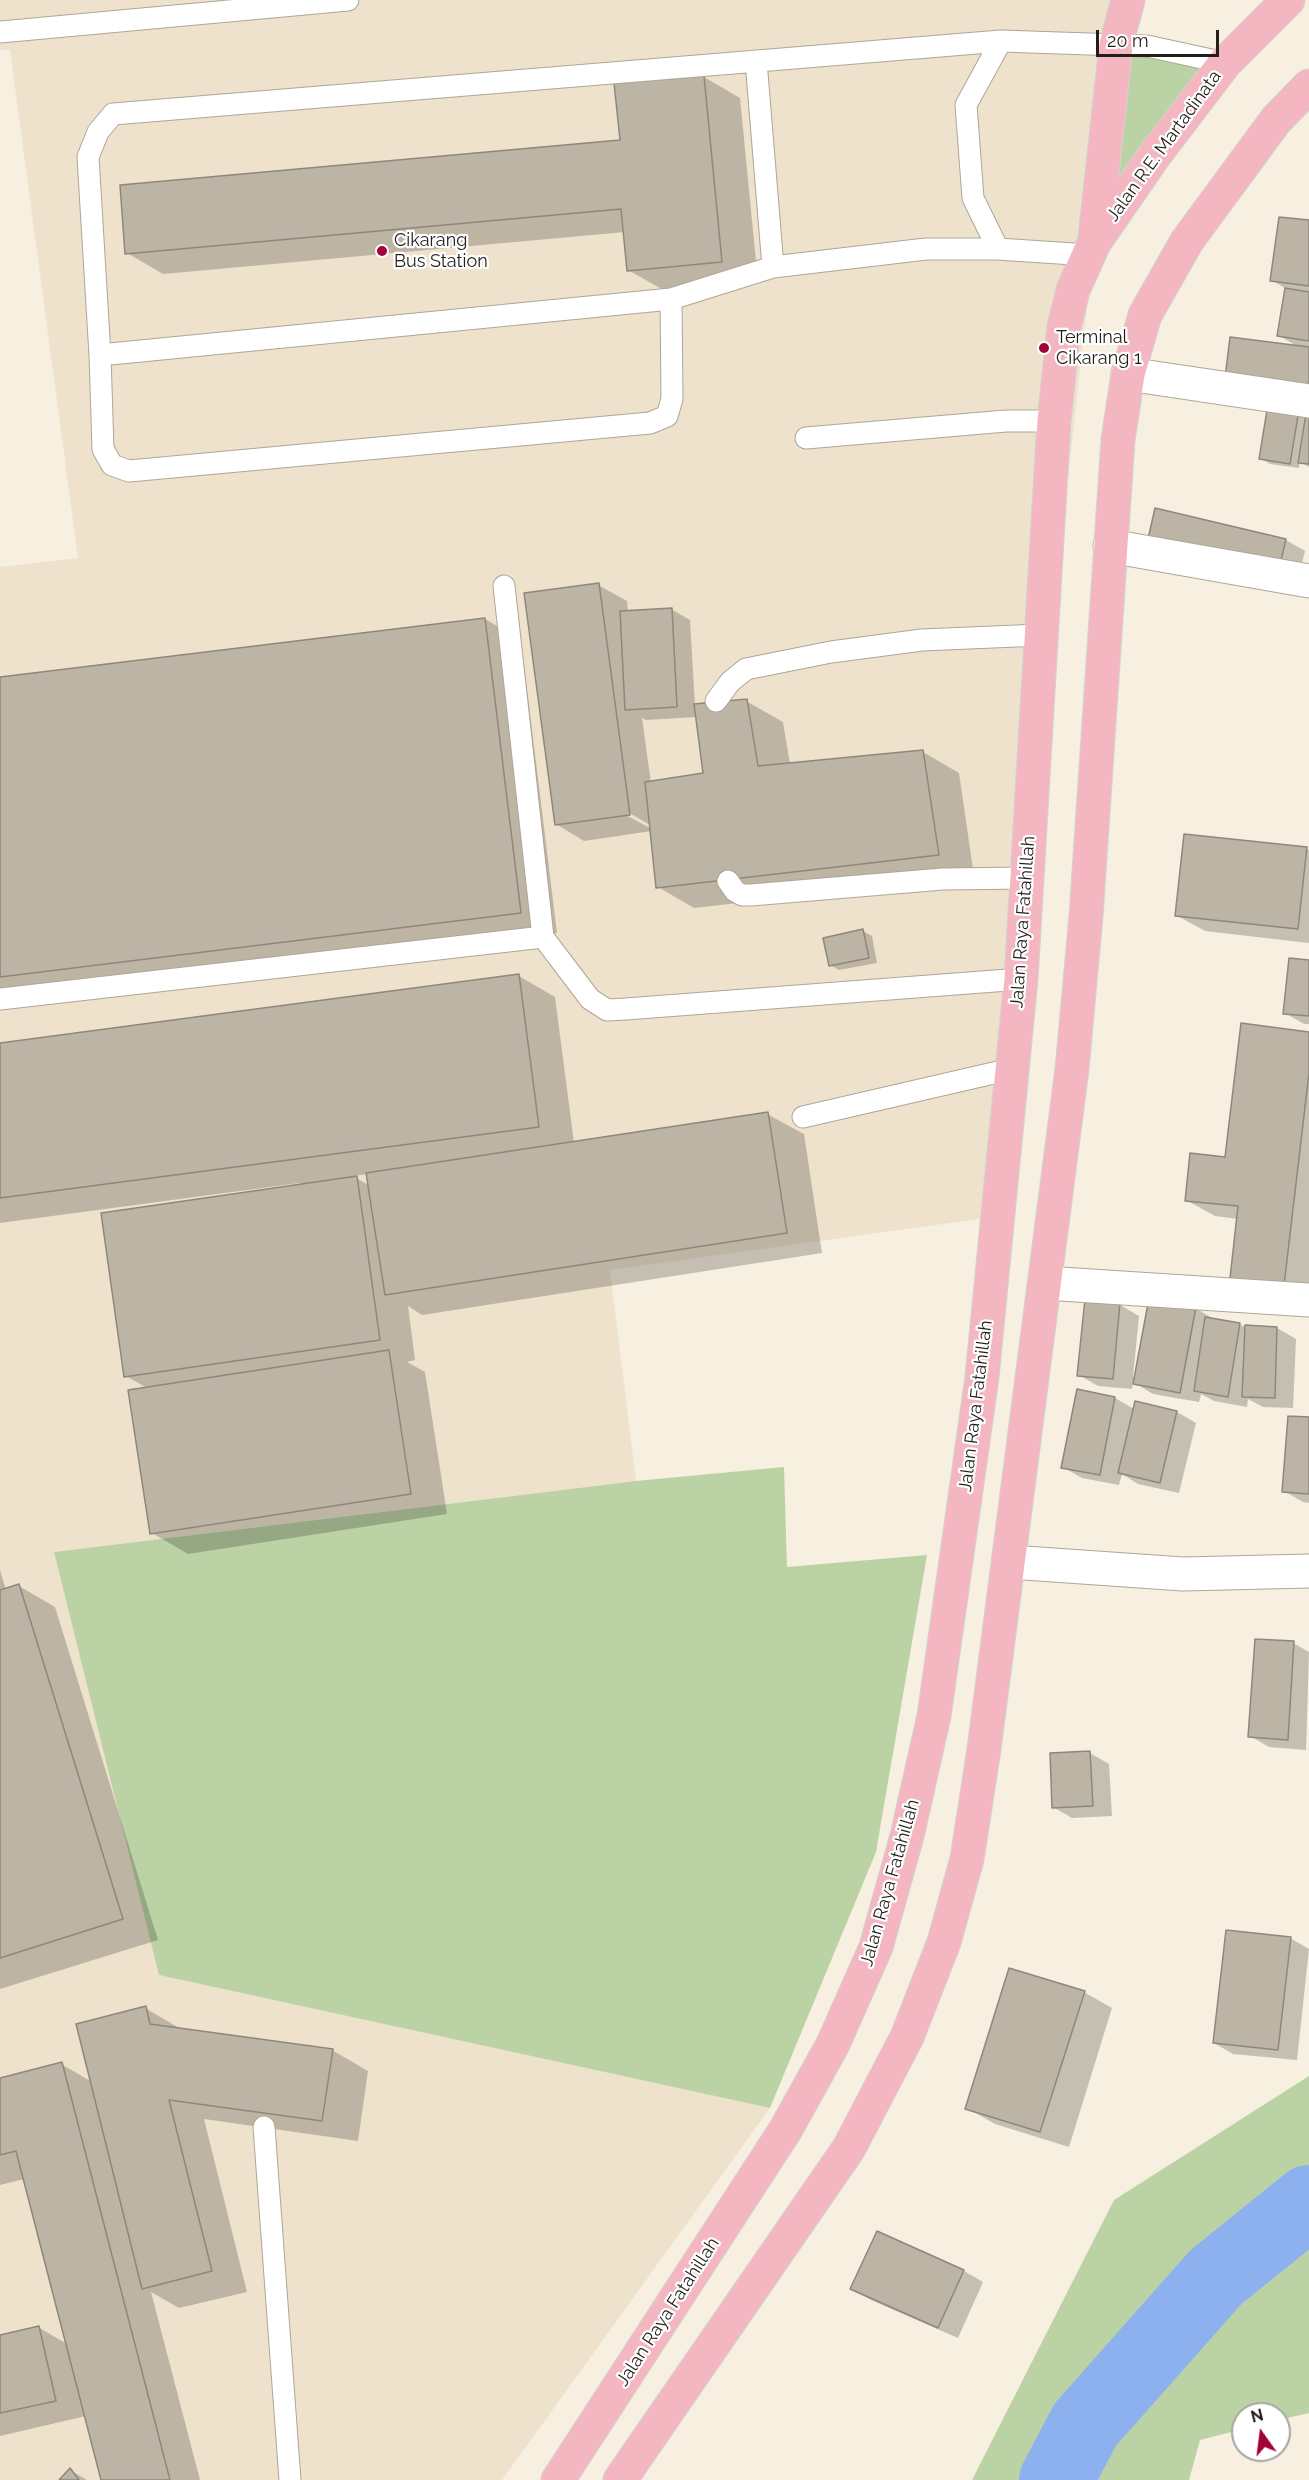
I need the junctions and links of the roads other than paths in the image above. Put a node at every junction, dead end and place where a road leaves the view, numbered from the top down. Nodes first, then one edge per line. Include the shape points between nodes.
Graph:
1 (348, 0) edge
2 (1128, 0) edge
3 (1288, 0) edge
4 (0, 32) edge
5 (1001, 41) junction
6 (1116, 45) junction
7 (756, 61) junction
8 (1225, 63) junction
9 (1309, 86) edge
10 (998, 249) junction
11 (1092, 249) junction
12 (773, 267) junction
13 (671, 299) junction
14 (100, 355) junction
15 (1128, 374) junction
16 (1309, 401) edge
17 (1054, 421) junction
18 (806, 438) dead end
19 (1110, 546) junction
20 (1309, 581) edge
21 (504, 586) dead end
22 (1040, 635) junction
23 (716, 701) dead end
24 (1028, 878) junction
25 (728, 881) dead end
26 (543, 937) junction
27 (1021, 978) junction
28 (0, 999) edge
29 (1011, 1069) junction
30 (803, 1117) dead end
31 (1045, 1283) junction
32 (1309, 1300) edge
33 (1010, 1562) junction
34 (1309, 1571) edge
35 (264, 2127) dead end
36 (290, 2480) edge
37 (558, 2480) edge
38 (620, 2480) edge

1 - 4 lane
2 - 6 highway
3 - 8 highway, Jalan R.E. Martadinata
5 - 6 lane
5 - 7 lane
5 - 10 lane via 966,105 973,198
6 - 8 lane via 1147,46
6 - 11 highway
7 - 12 lane
7 - 14 lane via 113,114 98,132 88,157
8 - 11 highway, Jalan R.E. Martadinata via 1154,156
9 - 15 highway via 1276,120 1187,241 1145,315
10 - 11 lane
10 - 12 lane via 926,249
11 - 17 highway, Jalan Raya Fatahillah via 1073,290 1064,327
12 - 13 lane
13 - 14 lane
13 - 14 lane via 672,399 667,416 650,423 129,471 112,465 103,449
15 - 16 street
15 - 19 highway via 1118,440
17 - 18 lane via 1006,421
17 - 22 highway, Jalan Raya Fatahillah
19 - 20 street
19 - 31 highway via 1086,916 1072,1069
21 - 26 lane
22 - 23 lane via 922,640 746,669
22 - 24 highway, Jalan Raya Fatahillah
24 - 25 lane via 943,879 751,895 735,891
24 - 27 highway, Jalan Raya Fatahillah
26 - 27 lane via 590,999 607,1010
26 - 28 lane
27 - 29 highway, Jalan Raya Fatahillah
29 - 30 lane
29 - 37 highway, Jalan Raya Fatahillah via 982,1377 934,1716 907,1836 876,1947 833,2044 786,2129
31 - 32 street
31 - 33 highway
33 - 34 street via 1184,1574
33 - 38 highway via 967,1859 944,1942 907,2037 849,2148
35 - 36 lane

